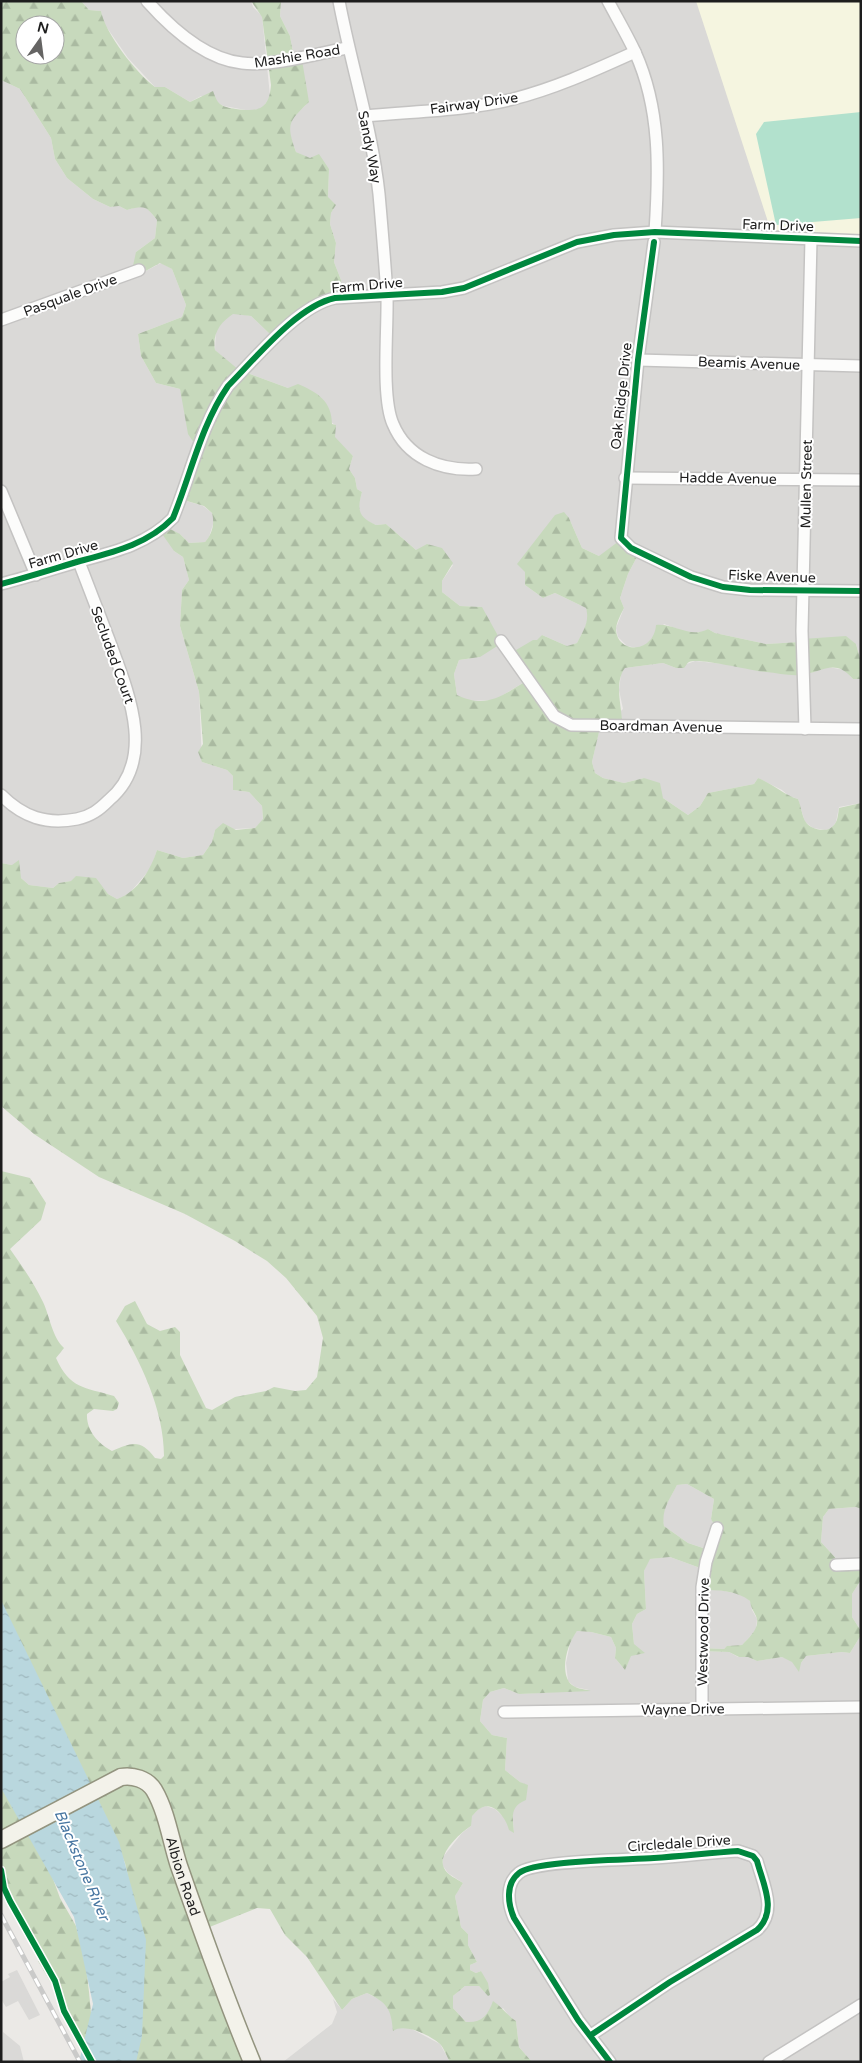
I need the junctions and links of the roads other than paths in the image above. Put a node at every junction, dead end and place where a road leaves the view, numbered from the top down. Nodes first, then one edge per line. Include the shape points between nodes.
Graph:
1 (147, 1) edge
2 (339, 1) edge
3 (608, 1) edge
4 (348, 48) junction
5 (635, 52) junction
6 (365, 116) junction
7 (654, 237) junction
8 (811, 239) junction
9 (861, 241) edge
10 (139, 270) dead end
11 (387, 295) junction
12 (1, 320) edge
13 (638, 360) junction
14 (807, 365) junction
15 (861, 366) edge
16 (476, 469) dead end
17 (625, 478) junction
18 (807, 479) junction
19 (861, 480) edge
20 (1, 491) edge
21 (631, 548) joint
22 (79, 562) junction
23 (36, 575) junction
24 (1, 584) edge
25 (804, 590) junction
26 (861, 591) edge
27 (501, 641) dead end
28 (805, 729) junction
29 (861, 729) edge
30 (1, 795) edge
31 (717, 1528) dead end
32 (861, 1564) edge
33 (836, 1565) dead end
34 (861, 1707) edge
35 (702, 1708) junction
36 (504, 1712) dead end
37 (6, 1838) edge
38 (861, 2005) edge
39 (591, 2035) junction
40 (252, 2062) edge
41 (610, 2062) edge
42 (769, 2062) edge

1 - 4 street, Mashie Road via 198,46 229,61 258,64
2 - 4 street, Sandy Way
3 - 5 street, Oak Ridge Drive
4 - 6 street, Sandy Way
5 - 6 street, Fairway Drive via 556,86 512,99
5 - 7 street, Oak Ridge Drive via 656,131 659,172
6 - 11 street, Sandy Way via 378,191
7 - 8 street, Farm Drive
7 - 11 street, Farm Drive via 614,235 577,242 464,288
7 - 13 street, Oak Ridge Drive
8 - 9 street, Farm Drive
8 - 14 street, Mullen Street
10 - 12 street, Pasquale Drive
11 - 16 street, Sandy Way via 388,403 393,425 405,444 425,459 446,468
11 - 22 street, Farm Drive via 327,300 297,318 228,386 220,398 173,518 141,541
13 - 14 street, Beamis Avenue
13 - 17 street, Oak Ridge Drive
14 - 15 street, Beamis Avenue
14 - 18 street, Mullen Street
17 - 18 street, Hadde Avenue
17 - 21 street, Oak Ridge Drive via 621,538
18 - 19 street, Hadde Avenue
18 - 25 street, Mullen Street
20 - 23 street
21 - 25 street, Fiske Avenue via 691,577 723,588
22 - 23 street, Farm Drive
22 - 30 street, Secluded Court via 133,709 134,750 127,781 113,798 89,817 64,821 28,815 16,810
23 - 24 street, Farm Drive
25 - 26 street, Fiske Avenue
25 - 28 street, Mullen Street
27 - 28 street, Boardman Avenue via 554,716 571,725
28 - 29 street, Boardman Avenue
31 - 35 street, Westwood Drive via 702,1587
32 - 33 street
34 - 35 street, Wayne Drive
35 - 36 street, Wayne Drive
37 - 40 street, Albion Road via 107,1784 127,1776 145,1781 153,1789
38 - 42 street
39 - 39 street, Circledale Drive via 578,2020 514,1918 508,1899 519,1872 564,1864 701,1853 738,1851 753,1856 769,1905 764,1924
39 - 41 street, Circledale Drive

